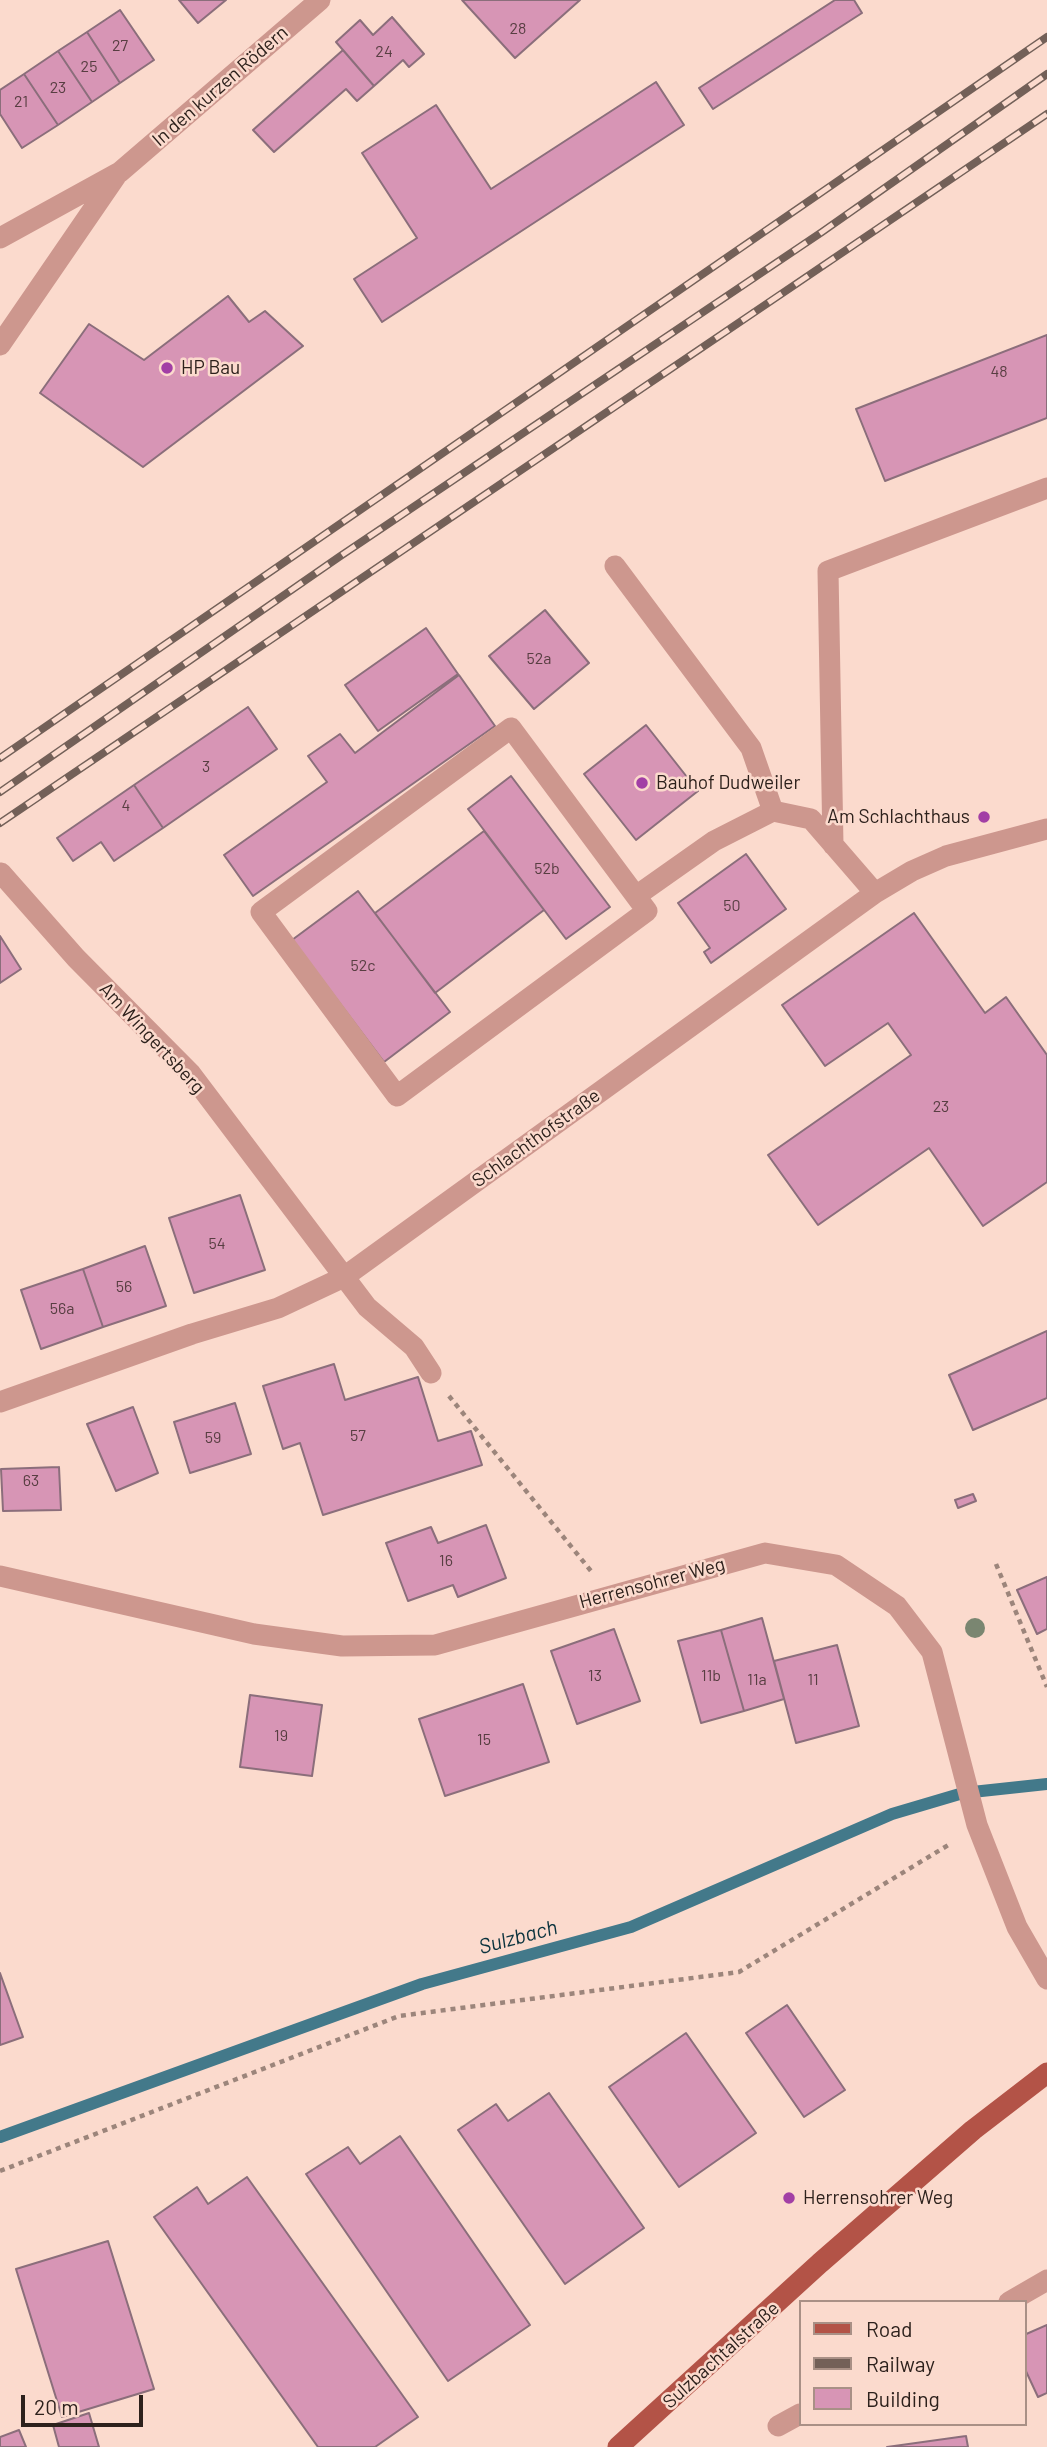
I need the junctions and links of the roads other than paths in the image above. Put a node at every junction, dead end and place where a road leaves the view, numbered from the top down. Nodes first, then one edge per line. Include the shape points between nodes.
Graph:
1 (320, 0) edge
2 (120, 172) junction
3 (0, 237) edge
4 (0, 345) edge
5 (1047, 488) edge
6 (615, 566) dead end
7 (773, 811) junction
8 (1047, 829) edge
9 (833, 845) junction
10 (1, 873) edge
11 (875, 893) junction
12 (636, 897) junction
13 (344, 1277) junction
14 (431, 1373) road end
15 (0, 1402) edge
16 (0, 1576) edge
17 (1047, 1979) edge
18 (1047, 2073) edge
19 (1047, 2280) edge
20 (1012, 2300) edge
21 (799, 2415) edge
22 (778, 2426) dead end
23 (618, 2447) edge

1 - 2 street, In den kurzen Rödern
2 - 3 street, In den kurzen Rödern
2 - 4 street, In den kurzen Rödern
5 - 9 street via 828,571
6 - 7 street via 751,748
7 - 9 street via 811,819
7 - 12 street via 714,841
8 - 11 street, Schlachthofstraße via 946,856
9 - 11 street
10 - 13 street, Am Wingertsberg via 76,958 191,1074
11 - 13 street, Schlachthofstraße
12 - 12 street via 648,912 397,1096 261,912 511,728
13 - 14 street, Am Wingertsberg via 384,1325 414,1347
13 - 15 street, Schlachthofstraße via 278,1308 204,1329
16 - 17 street, Herrensohrer Weg via 254,1634 342,1646 435,1645 765,1553 836,1565 897,1606 932,1652 979,1829 1017,1927
18 - 23 main road, Sulzbachtalstraße via 973,2130 820,2263
19 - 20 street
21 - 22 street

